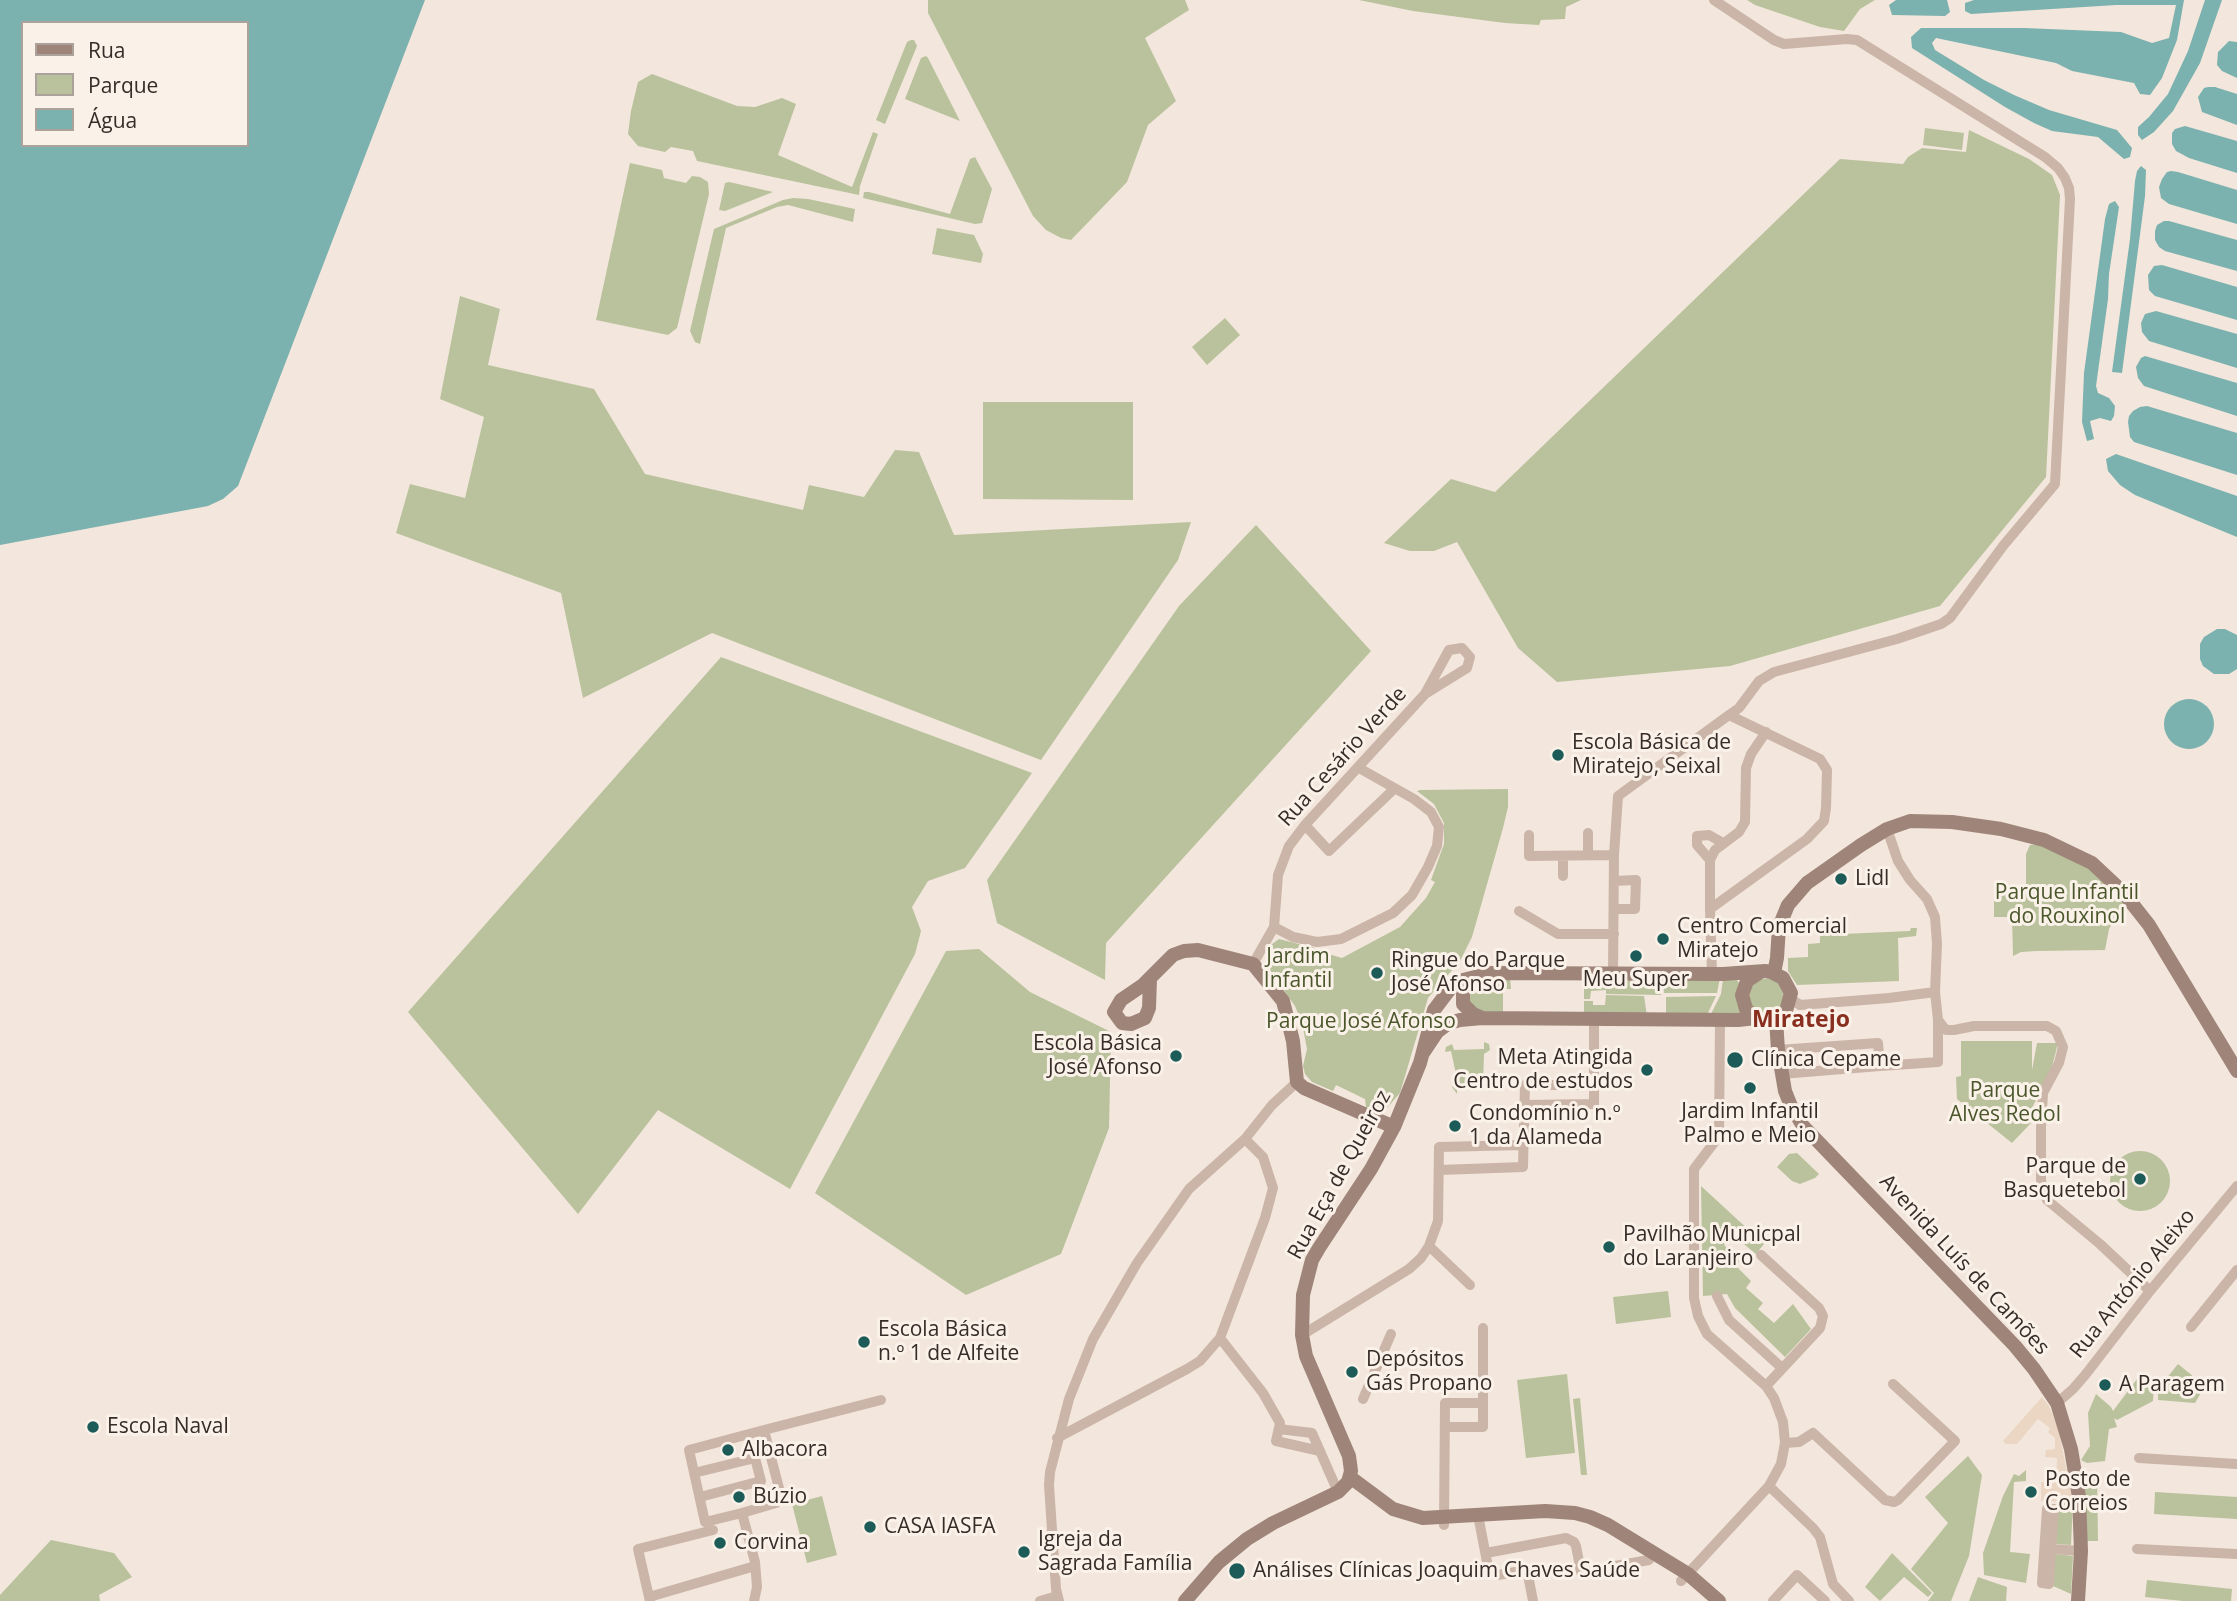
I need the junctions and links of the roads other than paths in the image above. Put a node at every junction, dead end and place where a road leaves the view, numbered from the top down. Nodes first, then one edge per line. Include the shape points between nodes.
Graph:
1 (1714, 0) edge
2 (1425, 694) junction
3 (1730, 715) junction
4 (1766, 732) junction
5 (1359, 768) junction
6 (1394, 789) junction
7 (1305, 825) junction
8 (1887, 829) junction
9 (1588, 833) dead end
10 (1529, 835) dead end
11 (1723, 843) junction
12 (1588, 855) junction
13 (1614, 855) junction
14 (1563, 856) junction
15 (1710, 860) junction
16 (1563, 876) dead end
17 (1614, 881) junction
18 (1615, 909) junction
19 (1710, 909) junction
20 (1519, 911) dead end
21 (1274, 927) junction
22 (1614, 934) junction
23 (1253, 964) junction
24 (1613, 973) junction
25 (1766, 973) junction
26 (1712, 974) junction
27 (1478, 975) junction
28 (1150, 979) dead end
29 (1935, 992) junction
30 (1791, 999) junction
31 (1482, 1018) junction
32 (1756, 1018) junction
33 (1594, 1019) junction
34 (1776, 1019) junction
35 (1720, 1020) junction
36 (1938, 1020) junction
37 (1778, 1050) junction
38 (1423, 1054) junction
39 (2235, 1065) edge
40 (1880, 1066) junction
41 (1781, 1074) junction
42 (1297, 1082) junction
43 (1593, 1085) junction
44 (1525, 1105) junction
45 (1394, 1127) junction
46 (1245, 1139) junction
47 (1523, 1145) junction
48 (1439, 1170) junction
49 (2237, 1186) edge
50 (1429, 1246) junction
51 (1761, 1255) dead end
52 (2237, 1269) edge
53 (1470, 1284) dead end
54 (2150, 1291) junction
55 (1717, 1296) dead end
56 (2191, 1326) dead end
57 (1483, 1328) dead end
58 (1391, 1334) dead end
59 (1302, 1335) junction
60 (1220, 1338) junction
61 (1782, 1368) junction
62 (1893, 1384) dead end
63 (1766, 1386) junction
64 (1363, 1399) dead end
65 (881, 1400) dead end
66 (1483, 1403) junction
67 (2057, 1403) junction
68 (1445, 1427) junction
69 (764, 1430) junction
70 (1057, 1438) junction
71 (1785, 1443) junction
72 (2139, 1458) dead end
73 (2237, 1464) edge
74 (694, 1473) junction
75 (1345, 1485) junction
76 (1769, 1486) junction
77 (700, 1497) junction
78 (742, 1513) junction
79 (1478, 1519) junction
80 (1444, 1521) junction
81 (713, 1531) dead end
82 (2051, 1549) junction
83 (2137, 1549) dead end
84 (2081, 1550) junction
85 (1486, 1553) junction
86 (2237, 1554) edge
87 (1649, 1560) junction
88 (755, 1566) junction
89 (1684, 1578) junction
90 (1058, 1595) edge
91 (649, 1599) edge
92 (1189, 1600) edge
93 (754, 1601) edge
94 (1040, 1601) edge
95 (1533, 1601) edge
96 (1708, 1601) edge
97 (1718, 1601) edge
98 (1773, 1601) edge
99 (1825, 1601) edge
100 (1849, 1601) edge
101 (2078, 1601) edge

1 - 3 street via 1784,44 1857,40 2045,157 2065,178 2070,199 2055,484 1950,618 1897,639 1774,672 1759,681
2 - 2 street via 1467,668 1470,657 1462,648 1449,650
2 - 5 street, Rua Cesário Verde
3 - 4 street
3 - 13 street via 1618,796
4 - 11 street via 1746,768 1745,822
4 - 19 street via 1821,759 1827,770 1824,821 1807,839
5 - 6 street
5 - 7 street, Rua Cesário Verde
6 - 7 street via 1329,851
6 - 21 street via 1431,812 1438,827 1437,846 1412,895 1393,914 1341,939 1317,942
7 - 21 street, Rua Cesário Verde via 1289,846 1278,875
8 - 25 main road via 1807,883 1793,899 1783,916
8 - 29 street via 1898,861 1927,898 1935,917
8 - 39 main road via 1910,821 2001,829 2044,840 2092,863 2149,925
9 - 12 street
10 - 14 street via 1529,856
11 - 15 street
11 - 15 street via 1710,835 1697,836
12 - 13 street
12 - 14 street
13 - 17 street
14 - 16 street
15 - 19 street
17 - 18 street
17 - 18 street via 1636,880 1635,909
18 - 22 street
19 - 26 street
20 - 22 street via 1558,934
21 - 23 street, Rua Cesário Verde
22 - 24 street
23 - 28 main road via 1198,950 1184,951 1173,955
23 - 42 main road via 1283,1001
24 - 26 main road
24 - 27 main road
25 - 26 main road
25 - 30 main road via 1787,982
25 - 32 main road via 1747,981 1742,995 1746,1009
27 - 31 main road via 1468,982 1462,997 1467,1009
27 - 38 main road via 1441,999
29 - 30 street via 1800,1005
29 - 36 street
30 - 34 main road
31 - 33 main road
31 - 38 main road via 1449,1023
32 - 34 main road
32 - 35 main road
33 - 35 main road
33 - 43 street
34 - 37 main road, Avenida Luís de Camões
35 - 63 street via 1719,1136 1694,1169 1694,1298 1707,1334
36 - 40 street via 1938,1062
36 - 54 street via 1946,1030 2047,1026 2056,1031 2063,1047 2043,1093 2041,1181 2048,1200
37 - 40 street via 1878,1043
37 - 41 main road, Avenida Luís de Camões
38 - 45 main road, Rua Eça de Queiroz
40 - 41 street
41 - 67 main road, Avenida Luís de Camões via 1803,1126 2015,1346
42 - 45 main road
42 - 46 street
43 - 44 street via 1525,1085
43 - 44 street via 1594,1104
44 - 47 street
45 - 59 main road, Rua Eça de Queiroz via 1312,1260 1303,1295
46 - 60 street via 1263,1157 1273,1188
46 - 70 street via 1189,1189 1137,1263 1093,1339
47 - 48 street via 1523,1167
47 - 48 street via 1439,1147
48 - 50 street via 1438,1220
49 - 54 street, Rua António Aleixo
50 - 53 street
50 - 59 street via 1409,1269
51 - 61 street via 1823,1316 1820,1328
52 - 56 street
54 - 67 street, Rua António Aleixo via 2073,1390
55 - 61 street via 1729,1320
57 - 66 street
58 - 64 street
59 - 75 main road, Rua Eça de Queiroz via 1311,1371 1349,1457
60 - 70 street via 1187,1369
60 - 75 street via 1263,1393 1279,1429 1312,1433
61 - 63 street
62 - 71 street via 1955,1441 1898,1500 1885,1500 1813,1433
63 - 71 street via 1780,1410
65 - 69 street
66 - 68 street via 1483,1427
66 - 68 street via 1445,1403
67 - 84 main road, Avenida Luís de Camões via 2079,1497
68 - 80 street
69 - 74 street via 689,1450
69 - 78 street via 781,1496 776,1503
70 - 90 street via 1049,1485
71 - 76 street via 1781,1464
72 - 73 street
74 - 77 street
74 - 77 street via 755,1458 761,1481
75 - 80 main road via 1395,1519 1423,1526
75 - 92 main road via 1247,1539 1219,1562
76 - 89 street
76 - 100 street via 1820,1536 1833,1584
77 - 78 street via 705,1522
78 - 88 street
79 - 80 main road
79 - 85 street
79 - 87 main road via 1573,1521 1603,1531
79 - 89 main road via 1545,1511 1590,1517 1627,1536
81 - 91 street via 638,1549
82 - 82 street via 2054,1509 2047,1509 2042,1583 2049,1584
82 - 84 street
83 - 86 street
84 - 101 main road, Avenida Luís de Camões
85 - 87 street via 1566,1538 1576,1546 1581,1572
85 - 95 street via 1493,1573 1527,1570
87 - 89 main road
88 - 91 street
88 - 93 street
89 - 96 main road
89 - 97 main road
90 - 94 street
98 - 99 street via 1797,1575

